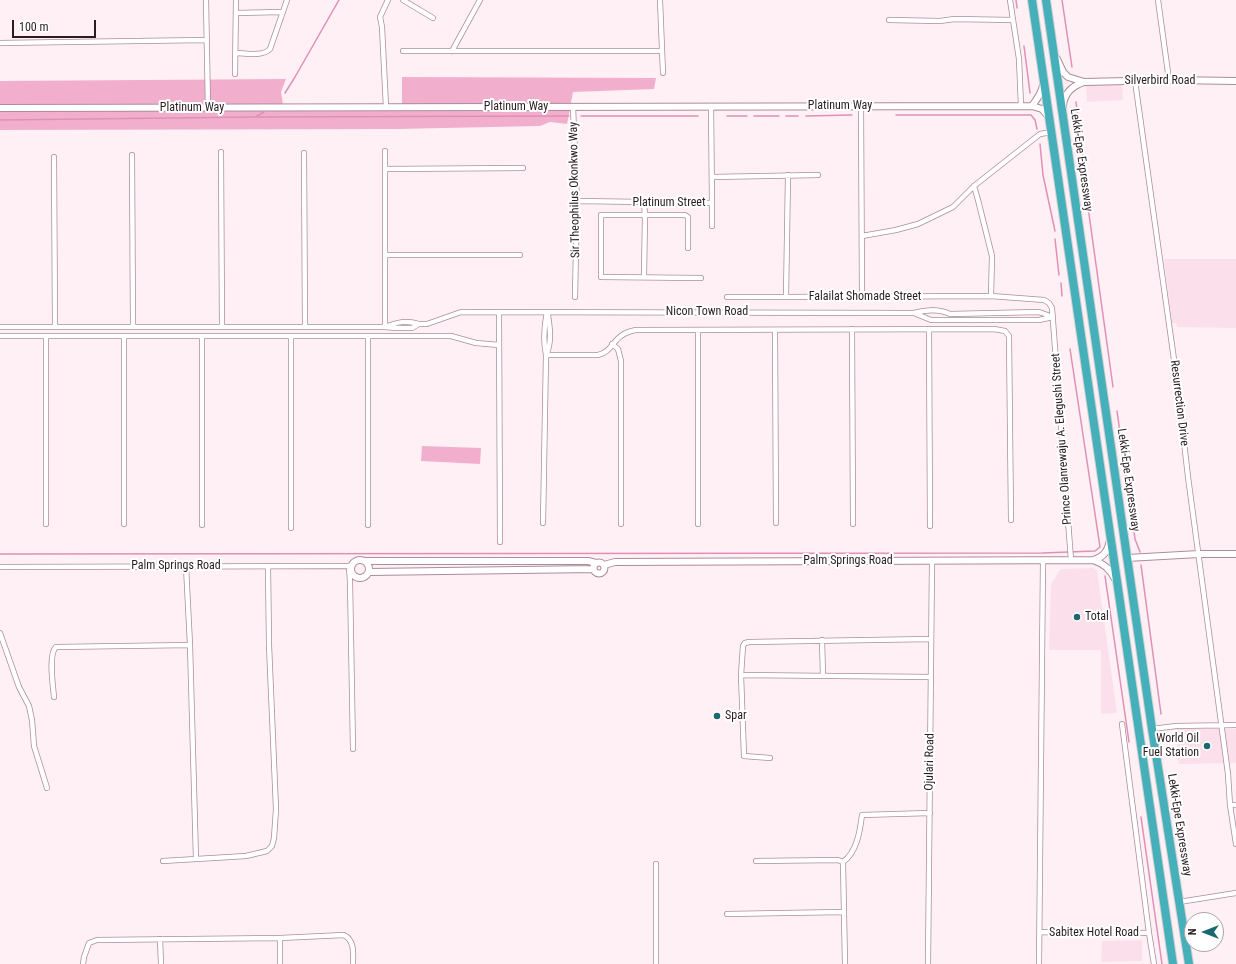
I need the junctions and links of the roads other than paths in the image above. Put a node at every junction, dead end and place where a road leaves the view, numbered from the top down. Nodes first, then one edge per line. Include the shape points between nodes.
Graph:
1 (206, 0) edge
2 (236, 0) edge
3 (287, 0) edge
4 (388, 0) edge
5 (403, 0) edge
6 (480, 0) edge
7 (660, 0) edge
8 (1010, 0) edge
9 (1032, 0) edge
10 (1046, 0) edge
11 (1158, 0) edge
12 (282, 12) junction
13 (236, 13) junction
14 (433, 18) dead end
15 (890, 20) dead end
16 (1013, 20) junction
17 (206, 40) junction
18 (0, 43) edge
19 (1053, 46) junction
20 (403, 51) dead end
21 (452, 51) junction
22 (662, 51) junction
23 (236, 53) junction
24 (663, 73) dead end
25 (235, 74) dead end
26 (1044, 80) junction
27 (1169, 80) junction
28 (1135, 81) junction
29 (1236, 81) edge
30 (1084, 82) junction
31 (711, 106) junction
32 (861, 106) junction
33 (1021, 106) junction
34 (1032, 106) junction
35 (386, 107) junction
36 (573, 107) junction
37 (0, 108) edge
38 (208, 108) junction
39 (1062, 114) junction
40 (1049, 118) junction
41 (1052, 132) junction
42 (386, 151) dead end
43 (221, 152) dead end
44 (304, 153) dead end
45 (132, 155) dead end
46 (54, 157) dead end
47 (523, 168) dead end
48 (386, 169) junction
49 (818, 174) dead end
50 (788, 175) junction
51 (712, 177) junction
52 (974, 186) junction
53 (577, 201) junction
54 (644, 203) junction
55 (712, 203) junction
56 (645, 215) junction
57 (712, 226) dead end
58 (862, 236) junction
59 (688, 248) dead end
60 (385, 255) junction
61 (520, 255) dead end
62 (644, 278) junction
63 (701, 278) dead end
64 (575, 296) dead end
65 (862, 296) junction
66 (991, 296) junction
67 (727, 297) dead end
68 (786, 297) junction
69 (931, 311) junction
70 (499, 312) junction
71 (547, 312) junction
72 (914, 313) junction
73 (950, 314) junction
74 (1053, 317) junction
75 (931, 320) junction
76 (950, 320) junction
77 (385, 326) junction
78 (0, 327) edge
79 (55, 327) junction
80 (133, 327) junction
81 (222, 327) junction
82 (305, 327) junction
83 (852, 329) junction
84 (929, 329) junction
85 (698, 330) junction
86 (775, 330) junction
87 (0, 336) edge
88 (46, 336) junction
89 (124, 336) junction
90 (202, 336) junction
91 (291, 336) junction
92 (368, 336) junction
93 (612, 344) junction
94 (499, 345) junction
95 (546, 355) junction
96 (1011, 520) dead end
97 (543, 523) dead end
98 (776, 523) dead end
99 (46, 524) dead end
100 (124, 524) dead end
101 (621, 524) dead end
102 (698, 524) dead end
103 (853, 524) dead end
104 (202, 525) dead end
105 (368, 525) dead end
106 (930, 526) dead end
107 (291, 528) dead end
108 (1111, 530) junction
109 (500, 542) dead end
110 (1199, 554) junction
111 (1236, 554) edge
112 (1071, 558) junction
113 (1127, 558) junction
114 (1043, 560) junction
115 (1093, 560) junction
116 (365, 561) junction
117 (932, 561) junction
118 (596, 563) junction
119 (604, 565) junction
120 (186, 566) junction
121 (268, 566) junction
122 (350, 566) junction
123 (0, 567) edge
124 (593, 569) junction
125 (369, 572) junction
126 (1119, 585) junction
127 (0, 632) edge
128 (931, 639) junction
129 (822, 640) junction
130 (190, 645) junction
131 (741, 675) junction
132 (823, 676) junction
133 (931, 678) junction
134 (54, 696) dead end
135 (1122, 724) dead end
136 (1222, 725) junction
137 (1236, 725) edge
138 (1152, 729) junction
139 (352, 749) dead end
140 (770, 758) dead end
141 (47, 788) dead end
142 (1230, 805) junction
143 (1236, 805) edge
144 (930, 813) junction
145 (1236, 844) edge
146 (196, 859) junction
147 (163, 861) dead end
148 (756, 861) dead end
149 (843, 862) junction
150 (656, 864) dead end
151 (1236, 893) edge
152 (1179, 902) junction
153 (843, 912) junction
154 (727, 914) dead end
155 (1040, 932) junction
156 (1149, 933) junction
157 (280, 938) junction
158 (160, 940) junction
159 (83, 964) edge
160 (161, 964) edge
161 (280, 964) edge
162 (353, 964) edge
163 (656, 964) edge
164 (845, 964) edge
165 (928, 964) edge
166 (1039, 964) edge
167 (1154, 964) edge
168 (1173, 964) edge
169 (1189, 964) edge

1 - 17 street
2 - 13 street
3 - 12 street
4 - 35 street via 380,16
5 - 14 street
6 - 21 street
7 - 22 street
8 - 16 street
9 - 26 highway, Lekki-Epe Expressway
10 - 19 highway, Lekki-Epe Expressway
11 - 27 street
12 - 13 street
12 - 23 street via 270,49 266,52
13 - 23 street
15 - 16 street
16 - 33 street via 1021,83
17 - 18 street
17 - 38 street
19 - 30 street via 1063,72 1068,77
19 - 39 highway, Lekki-Epe Expressway
20 - 21 street
21 - 22 street
22 - 24 street
23 - 25 street
26 - 34 street
26 - 40 highway, Lekki-Epe Expressway
27 - 28 street, Silverbird Road
27 - 29 street, Silverbird Road
28 - 30 street, Silverbird Road
28 - 110 street, Resurrection Drive
30 - 39 street via 1068,91 1063,100
31 - 32 street, Platinum Way
31 - 36 street, Platinum Way
31 - 51 street, Platinum Street
32 - 33 street, Platinum Way
32 - 58 street
33 - 34 street, Platinum Way
34 - 40 street via 1042,109
35 - 36 street, Platinum Way
35 - 38 street, Platinum Way
36 - 53 street, Sir Theophilus Okonkwo Way
37 - 38 street, Platinum Way
39 - 113 highway, Lekki-Epe Expressway
40 - 41 highway, Lekki-Epe Expressway
41 - 52 street via 1040,134
41 - 108 highway, Lekki-Epe Expressway
42 - 48 street
43 - 81 street
44 - 82 street
45 - 80 street
46 - 79 street
47 - 48 street
48 - 60 street
49 - 50 street
50 - 51 street
50 - 68 street
51 - 55 street, Platinum Street
52 - 58 street via 953,207 918,224
52 - 66 street via 992,256
53 - 54 street, Platinum Street
53 - 64 street, Sir Theophilus Okonkwo Way
54 - 55 street, Platinum Street
54 - 56 street
55 - 57 street
56 - 59 street via 688,217
56 - 62 street
56 - 62 street via 601,215 601,278
58 - 65 street
60 - 61 street
60 - 77 street
62 - 63 street
65 - 66 street, Falailat Shomade Street
65 - 68 street, Falailat Shomade Street
66 - 74 street, Falailat Shomade Street via 1044,300 1052,308
67 - 68 street, Falailat Shomade Street
69 - 72 street, Nicon Town Road
69 - 73 street, Nicon Town Road
69 - 75 street
70 - 71 street, Nicon Town Road
70 - 77 street, Nicon Town Road via 461,312 412,328
70 - 94 street
71 - 72 street, Nicon Town Road
71 - 95 street via 549,348
72 - 75 street, Nicon Town Road
73 - 74 street, Nicon Town Road via 1039,312
73 - 76 street
74 - 76 street, Nicon Town Road via 1039,320
74 - 112 street, Prince Olanrewaju A. Elegushi Street
75 - 76 street, Nicon Town Road
77 - 82 street, Nicon Town Road
78 - 79 street, Nicon Town Road
79 - 80 street, Nicon Town Road
80 - 81 street, Nicon Town Road
81 - 82 street, Nicon Town Road
83 - 84 street
83 - 86 street
83 - 103 street
84 - 96 street via 994,329 1005,331 1009,336
84 - 106 street
85 - 86 street
85 - 93 street via 636,330 626,332
85 - 102 street
86 - 98 street
87 - 88 street
88 - 89 street
88 - 99 street
89 - 90 street
89 - 100 street
90 - 91 street
90 - 104 street
91 - 92 street
91 - 107 street
92 - 94 street via 451,336 476,343
92 - 105 street
93 - 95 street via 603,354 598,355
93 - 101 street via 618,349 621,361
94 - 109 street
95 - 97 street
108 - 115 street via 1110,543 1104,556
108 - 126 highway, Lekki-Epe Expressway
110 - 111 street
110 - 113 street
110 - 136 street, Resurrection Drive
112 - 114 street, Palm Springs Road
112 - 115 street, Palm Springs Road
113 - 138 highway, Lekki-Epe Expressway
114 - 117 street, Palm Springs Road
114 - 155 street
115 - 126 street via 1106,566
116 - 118 street via 506,560
116 - 122 street via 359,560
116 - 125 street via 369,566
117 - 119 street, Palm Springs Road via 615,562
117 - 128 street, Ojulari Road
118 - 119 street
118 - 124 street
119 - 124 street via 600,573
120 - 121 street, Palm Springs Road
120 - 123 street, Palm Springs Road
120 - 130 street
121 - 122 street, Palm Springs Road
121 - 146 street via 276,809 274,838 272,846 267,851 257,854
122 - 125 street via 358,578 366,577
122 - 139 street
124 - 125 street
126 - 168 highway, Lekki-Epe Expressway
127 - 141 street via 19,687 29,706 34,746
128 - 129 street
128 - 133 street, Ojulari Road
129 - 131 street via 745,643
129 - 132 street
130 - 134 street via 56,647 52,653
130 - 146 street
131 - 132 street
131 - 140 street via 744,756
132 - 133 street
133 - 144 street, Ojulari Road
135 - 156 street
136 - 137 street
136 - 138 street
136 - 142 street, Resurrection Drive
138 - 152 highway, Lekki-Epe Expressway
142 - 143 street
142 - 145 street, Resurrection Drive
144 - 149 street via 862,815 859,835 850,856
144 - 165 street, Ojulari Road
146 - 147 street
148 - 149 street
149 - 153 street
150 - 163 street
151 - 152 street
152 - 169 highway, Lekki-Epe Expressway
153 - 154 street
153 - 164 street
155 - 156 street, Sabitex Hotel Road
155 - 166 street
156 - 167 street
157 - 158 street
157 - 161 street
157 - 162 street via 344,936 352,943
158 - 159 street via 98,940 89,943
158 - 160 street

